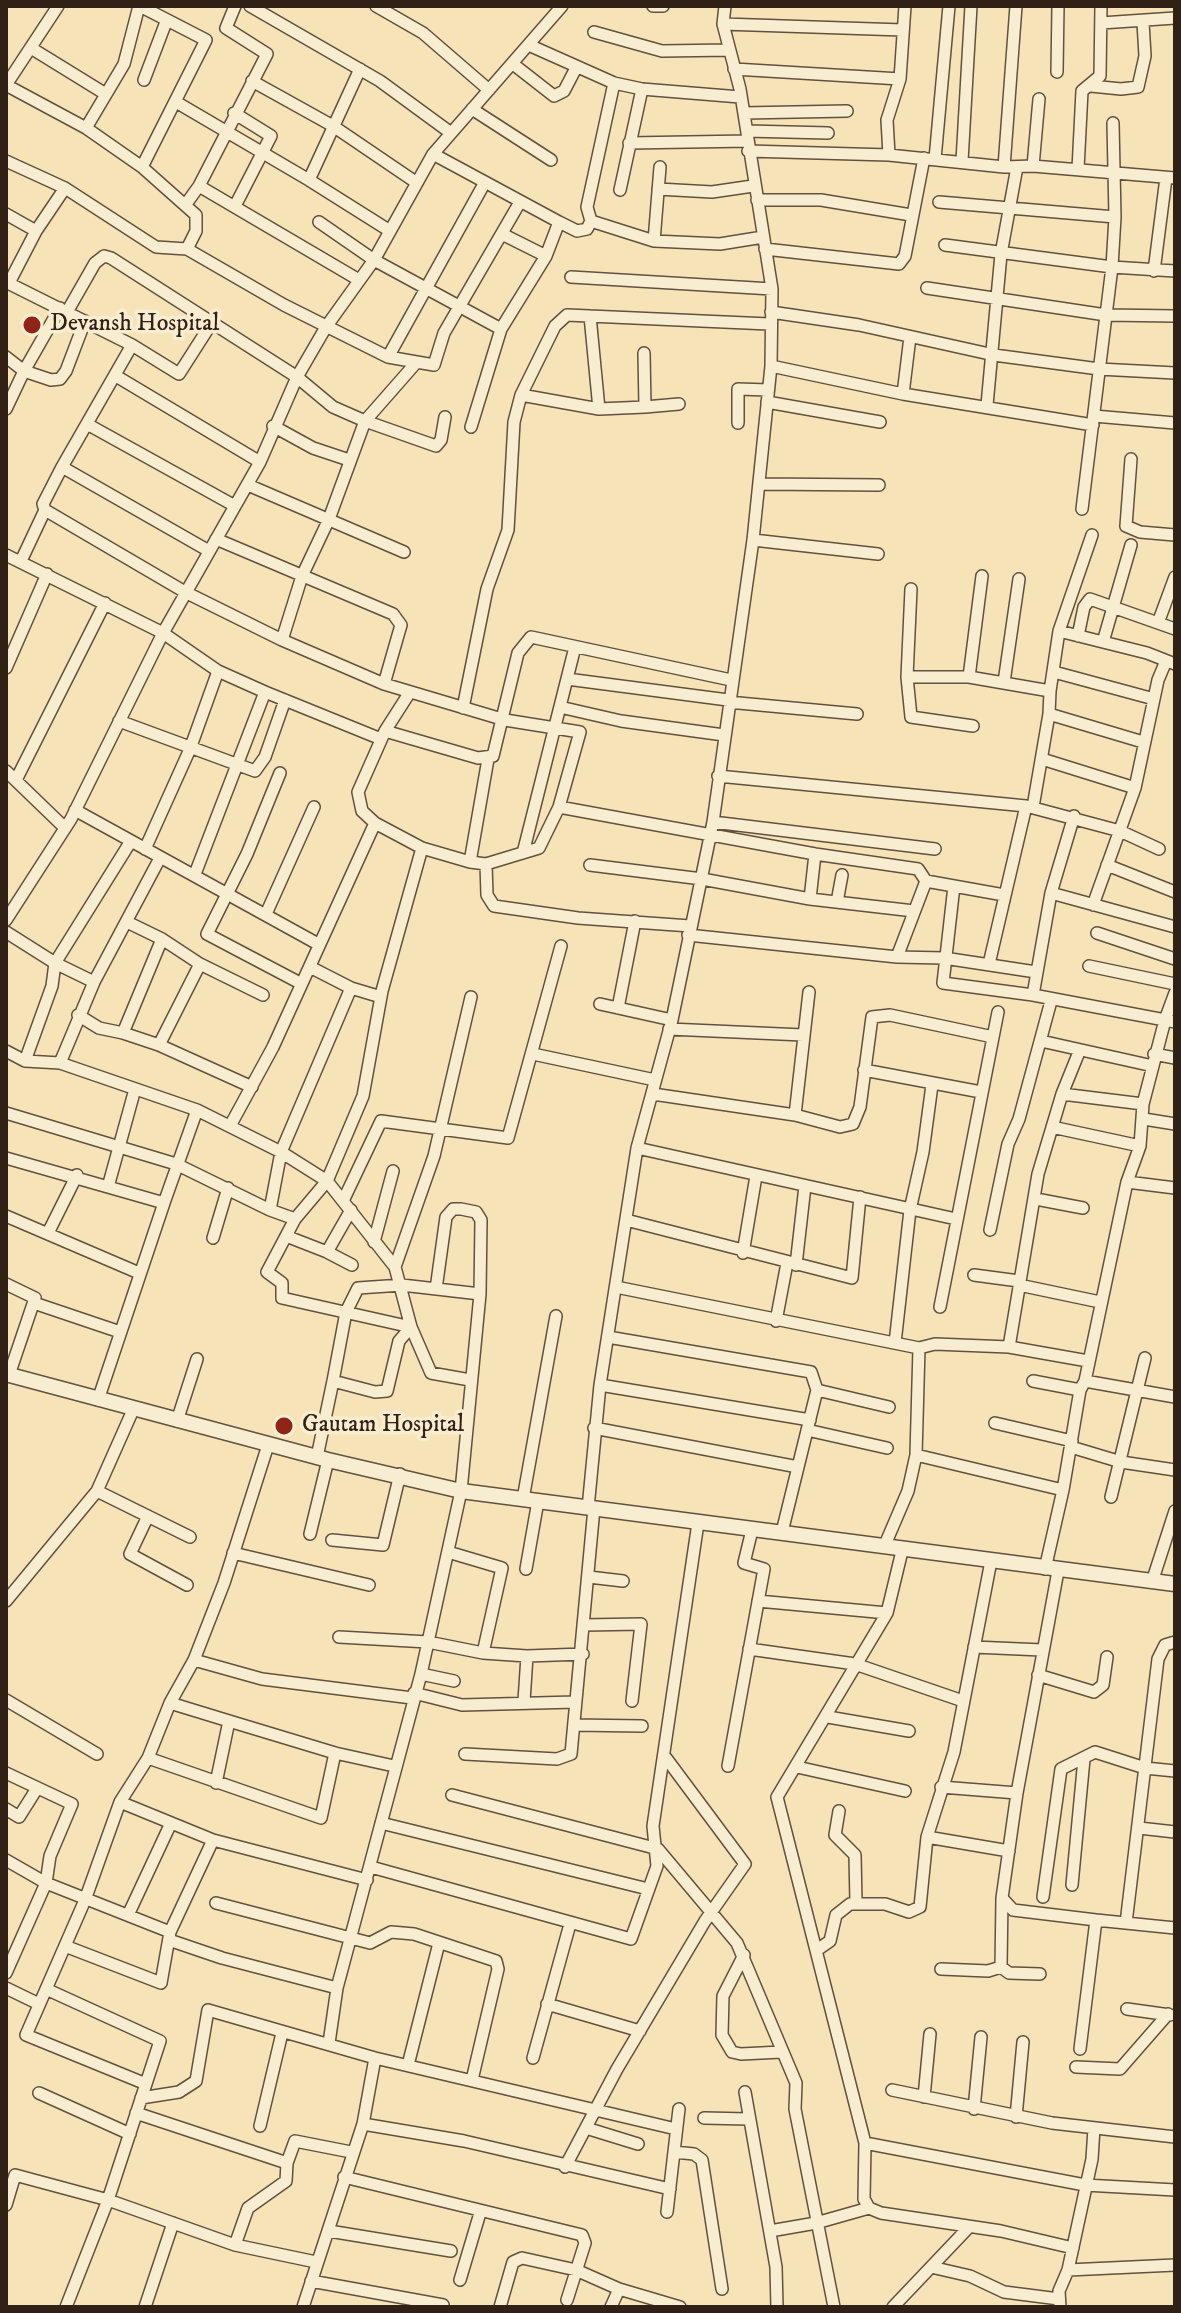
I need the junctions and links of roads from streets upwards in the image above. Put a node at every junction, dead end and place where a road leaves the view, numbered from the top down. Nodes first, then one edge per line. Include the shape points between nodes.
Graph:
1 (58, 6) edge
2 (140, 6) edge
3 (235, 6) edge
4 (250, 6) edge
5 (376, 6) edge
6 (562, 6) edge
7 (653, 6) edge
8 (663, 6) edge
9 (725, 6) edge
10 (905, 6) edge
11 (949, 6) edge
12 (971, 6) edge
13 (1016, 6) edge
14 (1058, 6) edge
15 (1101, 6) edge
16 (1172, 6) edge
17 (1175, 16) edge
18 (166, 22) junction
19 (1143, 22) junction
20 (1101, 23) junction
21 (723, 24) junction
22 (903, 30) junction
23 (594, 32) dead end
24 (531, 46) junction
25 (31, 48) junction
26 (729, 50) junction
27 (513, 64) junction
28 (576, 68) junction
29 (360, 69) junction
30 (734, 69) junction
31 (1057, 72) dead end
32 (900, 79) junction
33 (144, 80) dead end
34 (252, 81) junction
35 (614, 83) junction
36 (6, 85) edge
37 (1091, 86) junction
38 (642, 89) junction
39 (489, 90) junction
40 (104, 93) junction
41 (740, 97) junction
42 (1039, 99) dead end
43 (176, 102) junction
44 (472, 109) junction
45 (847, 111) dead end
46 (234, 113) junction
47 (744, 113) junction
48 (1113, 123) dead end
49 (333, 126) junction
50 (86, 128) junction
51 (227, 130) junction
52 (451, 133) junction
53 (828, 133) dead end
54 (747, 141) junction
55 (629, 143) junction
56 (263, 152) junction
57 (433, 154) junction
58 (889, 155) junction
59 (930, 158) junction
60 (551, 160) dead end
61 (6, 161) edge
62 (962, 161) junction
63 (1033, 166) junction
64 (142, 167) junction
65 (660, 167) dead end
66 (1011, 167) junction
67 (1078, 169) junction
68 (1114, 172) junction
69 (1171, 178) edge
70 (309, 180) junction
71 (417, 183) junction
72 (484, 184) junction
73 (199, 186) junction
74 (753, 186) junction
75 (65, 188) junction
76 (658, 189) junction
77 (620, 190) dead end
78 (757, 200) junction
79 (520, 202) junction
80 (939, 202) dead end
81 (186, 204) junction
82 (235, 206) junction
83 (1009, 210) junction
84 (6, 214) edge
85 (911, 215) junction
86 (1115, 217) junction
87 (591, 221) junction
88 (319, 222) dead end
89 (559, 222) junction
90 (36, 231) junction
91 (390, 231) junction
92 (502, 234) junction
93 (654, 241) junction
94 (764, 243) junction
95 (945, 245) dead end
96 (187, 249) junction
97 (1001, 254) junction
98 (546, 256) junction
99 (374, 260) junction
100 (1112, 267) junction
101 (1154, 271) junction
102 (1175, 271) edge
103 (571, 277) dead end
104 (359, 280) junction
105 (7, 282) edge
106 (927, 288) dead end
107 (426, 289) junction
108 (772, 289) junction
109 (999, 301) junction
110 (459, 306) junction
111 (63, 310) junction
112 (1106, 315) junction
113 (590, 316) junction
114 (1175, 316) edge
115 (770, 318) junction
116 (85, 321) junction
117 (211, 324) junction
118 (326, 327) junction
119 (501, 329) junction
120 (910, 337) junction
121 (132, 345) junction
122 (644, 353) dead end
123 (994, 355) junction
124 (6, 357) edge
125 (388, 357) junction
126 (415, 364) junction
127 (771, 366) junction
128 (1099, 369) junction
129 (24, 371) junction
130 (1175, 373) edge
131 (116, 376) junction
132 (297, 377) junction
133 (903, 394) junction
134 (521, 395) junction
135 (767, 396) junction
136 (679, 404) dead end
137 (987, 405) junction
138 (645, 407) junction
139 (6, 409) edge
140 (599, 409) junction
141 (445, 417) dead end
142 (1093, 420) junction
143 (365, 421) junction
144 (880, 422) dead end
145 (738, 423) dead end
146 (1175, 423) edge
147 (87, 424) junction
148 (273, 426) junction
149 (471, 427) dead end
150 (1131, 459) dead end
151 (349, 460) junction
152 (260, 462) junction
153 (62, 467) junction
154 (759, 484) junction
155 (248, 485) junction
156 (879, 485) dead end
157 (235, 506) junction
158 (1082, 509) dead end
159 (45, 510) junction
160 (329, 519) junction
161 (1092, 535) dead end
162 (1175, 535) edge
163 (216, 539) junction
164 (753, 540) junction
165 (1131, 545) dead end
166 (209, 551) junction
167 (404, 552) dead end
168 (878, 554) dead end
169 (6, 555) edge
170 (21, 561) junction
171 (47, 574) junction
172 (302, 576) junction
173 (982, 576) dead end
174 (1019, 579) dead end
175 (1175, 580) edge
176 (911, 589) dead end
177 (185, 592) junction
178 (105, 603) junction
179 (1116, 607) junction
180 (1158, 623) junction
181 (1175, 629) edge
182 (1059, 631) junction
183 (163, 633) junction
184 (1078, 636) junction
185 (282, 640) junction
186 (1103, 642) junction
187 (575, 647) junction
188 (1171, 663) edge
189 (6, 668) edge
190 (218, 671) junction
191 (1054, 672) junction
192 (907, 677) junction
193 (969, 677) junction
194 (567, 679) junction
195 (731, 680) junction
196 (1004, 682) junction
197 (384, 684) junction
198 (1050, 691) junction
199 (265, 692) junction
200 (410, 692) junction
201 (1154, 699) junction
202 (285, 700) junction
203 (728, 701) junction
204 (560, 707) junction
205 (463, 708) junction
206 (857, 714) dead end
207 (1049, 714) junction
208 (505, 720) junction
209 (119, 721) junction
210 (973, 726) dead end
211 (554, 729) junction
212 (383, 735) junction
213 (724, 735) junction
214 (1143, 742) junction
215 (190, 749) junction
216 (488, 759) junction
217 (1042, 759) junction
218 (235, 766) junction
219 (6, 771) edge
220 (280, 773) dead end
221 (718, 776) junction
222 (16, 780) junction
223 (1135, 788) junction
224 (1030, 806) junction
225 (314, 807) dead end
226 (559, 807) junction
227 (75, 810) junction
228 (1074, 816) junction
229 (713, 822) junction
230 (375, 823) junction
231 (65, 828) junction
232 (1120, 831) junction
233 (709, 836) junction
234 (131, 841) junction
235 (422, 848) junction
236 (145, 849) junction
237 (935, 849) dead end
238 (1159, 849) dead end
239 (523, 853) junction
240 (815, 854) junction
241 (160, 858) junction
242 (470, 862) junction
243 (486, 864) junction
244 (590, 865) dead end
245 (1107, 865) junction
246 (195, 874) junction
247 (842, 875) dead end
248 (702, 879) junction
249 (926, 881) junction
250 (954, 886) junction
251 (227, 891) junction
252 (1175, 892) edge
253 (1051, 893) junction
254 (1004, 895) junction
255 (810, 899) junction
256 (837, 902) junction
257 (1093, 905) junction
258 (914, 911) junction
259 (266, 914) junction
260 (6, 920) edge
261 (635, 921) junction
262 (127, 922) junction
263 (1175, 927) edge
264 (689, 930) junction
265 (6, 932) edge
266 (1097, 933) dead end
267 (162, 939) junction
268 (318, 944) junction
269 (561, 946) dead end
270 (897, 957) junction
271 (944, 958) junction
272 (1175, 959) edge
273 (55, 963) junction
274 (200, 964) junction
275 (989, 964) junction
276 (1089, 966) dead end
277 (310, 967) junction
278 (1036, 972) junction
279 (94, 982) junction
280 (300, 983) junction
281 (1175, 984) edge
282 (351, 988) junction
283 (809, 992) dead end
284 (1175, 993) edge
285 (263, 995) dead end
286 (1033, 995) junction
287 (381, 997) junction
288 (471, 997) dead end
289 (1051, 1001) junction
290 (600, 1004) dead end
291 (618, 1008) junction
292 (998, 1012) dead end
293 (78, 1015) junction
294 (1170, 1021) edge
295 (671, 1024) junction
296 (123, 1033) junction
297 (803, 1035) junction
298 (993, 1037) junction
299 (1041, 1041) junction
300 (159, 1045) junction
301 (6, 1051) edge
302 (1079, 1052) junction
303 (533, 1054) junction
304 (1175, 1058) edge
305 (1153, 1060) junction
306 (25, 1061) junction
307 (60, 1063) junction
308 (864, 1070) junction
309 (655, 1080) junction
310 (932, 1085) junction
311 (252, 1087) junction
312 (135, 1089) junction
313 (981, 1092) junction
314 (653, 1094) junction
315 (1062, 1094) junction
316 (1143, 1104) junction
317 (197, 1110) junction
318 (6, 1113) edge
319 (795, 1115) junction
320 (1144, 1119) junction
321 (1175, 1124) edge
322 (230, 1126) junction
323 (1052, 1127) junction
324 (439, 1129) junction
325 (1140, 1146) junction
326 (119, 1147) junction
327 (637, 1148) junction
328 (281, 1152) junction
329 (6, 1158) edge
330 (176, 1164) junction
331 (393, 1171) dead end
332 (77, 1175) junction
333 (756, 1176) junction
334 (327, 1181) junction
335 (1127, 1182) junction
336 (805, 1186) junction
337 (108, 1187) junction
338 (228, 1188) junction
339 (1175, 1188) edge
340 (860, 1197) junction
341 (1036, 1199) junction
342 (164, 1203) junction
343 (347, 1206) junction
344 (1083, 1208) dead end
345 (270, 1210) junction
346 (910, 1210) junction
347 (6, 1216) edge
348 (295, 1219) junction
349 (956, 1219) junction
350 (626, 1220) junction
351 (990, 1230) dead end
352 (48, 1233) junction
353 (286, 1236) junction
354 (213, 1238) dead end
355 (374, 1242) junction
356 (327, 1252) junction
357 (743, 1253) junction
358 (791, 1264) junction
359 (352, 1265) dead end
360 (395, 1267) junction
361 (139, 1273) junction
362 (974, 1275) dead end
363 (1019, 1283) junction
364 (6, 1284) edge
365 (402, 1285) junction
366 (616, 1287) junction
367 (436, 1289) junction
368 (480, 1294) junction
369 (1100, 1302) junction
370 (34, 1303) junction
371 (940, 1307) dead end
372 (346, 1312) junction
373 (556, 1316) dead end
374 (776, 1321) junction
375 (411, 1327) junction
376 (120, 1332) junction
377 (608, 1337) junction
378 (895, 1343) junction
379 (1009, 1347) junction
380 (919, 1348) junction
381 (1145, 1358) dead end
382 (197, 1359) dead end
383 (1088, 1361) junction
384 (7, 1375) edge
385 (470, 1380) junction
386 (333, 1381) junction
387 (1033, 1381) dead end
388 (600, 1385) junction
389 (1082, 1385) junction
390 (817, 1390) junction
391 (1136, 1392) junction
392 (1175, 1397) edge
393 (98, 1400) junction
394 (889, 1407) dead end
395 (133, 1410) junction
396 (177, 1421) junction
397 (995, 1423) dead end
398 (809, 1425) junction
399 (594, 1428) junction
400 (1072, 1444) junction
401 (268, 1445) junction
402 (887, 1448) dead end
403 (916, 1455) junction
404 (323, 1459) junction
405 (1121, 1462) junction
406 (798, 1467) junction
407 (1175, 1470) edge
408 (400, 1474) junction
409 (1063, 1490) junction
410 (97, 1491) junction
411 (461, 1491) junction
412 (1111, 1497) dead end
413 (531, 1500) junction
414 (591, 1508) junction
415 (1175, 1512) edge
416 (148, 1516) junction
417 (698, 1523) junction
418 (752, 1530) junction
419 (782, 1532) junction
420 (310, 1534) dead end
421 (190, 1537) dead end
422 (332, 1540) dead end
423 (884, 1547) junction
424 (902, 1551) junction
425 (448, 1552) junction
426 (233, 1553) junction
427 (991, 1561) junction
428 (526, 1569) dead end
429 (1052, 1570) junction
430 (589, 1577) junction
431 (623, 1581) dead end
432 (1152, 1582) junction
433 (1175, 1584) edge
434 (187, 1585) dead end
435 (369, 1585) dead end
436 (6, 1601) edge
437 (758, 1601) junction
438 (887, 1613) junction
439 (585, 1625) junction
440 (339, 1637) dead end
441 (428, 1642) junction
442 (1175, 1642) edge
443 (974, 1647) junction
444 (749, 1649) junction
445 (1042, 1650) junction
446 (483, 1653) junction
447 (583, 1654) junction
448 (527, 1656) junction
449 (1107, 1657) dead end
450 (194, 1660) junction
451 (855, 1664) junction
452 (421, 1674) junction
453 (1038, 1675) junction
454 (454, 1681) dead end
455 (413, 1695) junction
456 (6, 1700) edge
457 (524, 1701) junction
458 (632, 1701) dead end
459 (963, 1701) junction
460 (575, 1702) junction
461 (170, 1703) junction
462 (828, 1717) junction
463 (229, 1721) junction
464 (574, 1725) junction
465 (642, 1726) dead end
466 (909, 1731) dead end
467 (335, 1753) junction
468 (97, 1754) dead end
469 (465, 1754) dead end
470 (148, 1758) junction
471 (666, 1758) junction
472 (1084, 1759) junction
473 (394, 1766) junction
474 (728, 1766) dead end
475 (797, 1767) junction
476 (1145, 1768) junction
477 (1175, 1771) edge
478 (6, 1773) edge
479 (216, 1783) junction
480 (941, 1787) junction
481 (36, 1790) junction
482 (905, 1791) dead end
483 (1017, 1793) junction
484 (452, 1795) dead end
485 (120, 1802) junction
486 (6, 1809) edge
487 (839, 1811) dead end
488 (171, 1823) junction
489 (381, 1823) junction
490 (1139, 1828) junction
491 (1175, 1832) edge
492 (927, 1837) junction
493 (213, 1840) junction
494 (658, 1849) junction
495 (1009, 1851) junction
496 (6, 1860) edge
497 (371, 1867) junction
498 (367, 1880) junction
499 (46, 1883) junction
500 (1072, 1885) dead end
501 (648, 1889) junction
502 (1043, 1897) dead end
503 (1002, 1898) junction
504 (85, 1900) junction
505 (216, 1903) dead end
506 (856, 1903) junction
507 (129, 1913) junction
508 (711, 1913) junction
509 (1096, 1920) junction
510 (1126, 1923) junction
511 (570, 1924) junction
512 (1175, 1928) edge
513 (169, 1936) junction
514 (350, 1939) junction
515 (439, 1943) junction
516 (65, 1946) junction
517 (817, 1950) junction
518 (744, 1955) junction
519 (1001, 1967) junction
520 (941, 1969) dead end
521 (6, 1973) edge
522 (1040, 1974) dead end
523 (6, 1988) edge
524 (337, 1988) junction
525 (46, 1989) junction
526 (39, 2004) junction
527 (547, 2004) junction
528 (1127, 2009) dead end
529 (1171, 2015) edge
530 (640, 2031) junction
531 (282, 2033) junction
532 (930, 2034) dead end
533 (981, 2037) dead end
534 (1023, 2042) dead end
535 (329, 2043) junction
536 (1080, 2049) dead end
537 (781, 2052) junction
538 (375, 2058) junction
539 (533, 2058) dead end
540 (408, 2065) junction
541 (1076, 2067) dead end
542 (472, 2080) junction
543 (146, 2084) junction
544 (892, 2090) dead end
545 (745, 2092) dead end
546 (39, 2093) dead end
547 (924, 2097) junction
548 (141, 2098) junction
549 (679, 2109) dead end
550 (974, 2109) junction
551 (595, 2110) junction
552 (136, 2113) junction
553 (1016, 2117) junction
554 (704, 2118) dead end
555 (748, 2119) junction
556 (363, 2124) junction
557 (260, 2126) dead end
558 (586, 2128) junction
559 (1094, 2128) junction
560 (676, 2129) junction
561 (130, 2134) junction
562 (1175, 2137) edge
563 (865, 2143) junction
564 (638, 2144) dead end
565 (351, 2152) junction
566 (674, 2152) junction
567 (287, 2163) junction
568 (565, 2167) junction
569 (344, 2177) junction
570 (1085, 2185) junction
571 (670, 2189) junction
572 (1175, 2190) edge
573 (108, 2200) junction
574 (6, 2205) edge
575 (869, 2208) junction
576 (667, 2212) dead end
577 (480, 2213) junction
578 (173, 2223) junction
579 (816, 2223) junction
580 (969, 2227) junction
581 (329, 2231) junction
582 (770, 2231) junction
583 (235, 2245) junction
584 (1073, 2248) junction
585 (451, 2251) dead end
586 (316, 2262) junction
587 (1175, 2265) edge
588 (931, 2267) junction
589 (576, 2270) junction
590 (1068, 2270) junction
591 (460, 2280) dead end
592 (311, 2281) junction
593 (619, 2289) junction
594 (722, 2289) dead end
595 (567, 2300) dead end
596 (1059, 2303) edge
597 (443, 2305) edge
598 (673, 2306) edge
599 (66, 2307) edge
600 (145, 2307) edge
601 (303, 2307) edge
602 (500, 2307) edge
603 (611, 2307) edge
604 (777, 2307) edge
605 (834, 2307) edge
606 (893, 2307) edge

1 - 25 street
2 - 18 street
2 - 40 street via 124,64
3 - 34 street via 226,28 267,54
4 - 29 street
5 - 39 street via 423,33
6 - 24 street
7 - 8 street
9 - 21 street
10 - 22 street
11 - 59 street
12 - 62 street
13 - 66 street
14 - 31 street
15 - 20 street
16 - 17 street
17 - 19 street
18 - 33 street
18 - 43 street via 206,40
19 - 20 street
19 - 37 street via 1145,56 1138,87
20 - 37 street via 1100,76
21 - 22 street
21 - 26 street
22 - 32 street
23 - 26 street via 662,51
24 - 27 street
24 - 28 street
25 - 36 street
25 - 40 street
26 - 30 street
27 - 28 street via 554,96 564,91
27 - 39 street
28 - 35 street
29 - 49 street
29 - 52 street
30 - 32 street
30 - 41 street
32 - 58 street via 887,120
34 - 46 street
34 - 49 street
35 - 38 street
35 - 87 street via 587,207
36 - 50 street
37 - 67 street via 1082,91
38 - 41 street
38 - 55 street
39 - 44 street
40 - 50 street
41 - 47 street
42 - 63 street
43 - 51 street
43 - 64 street
44 - 52 street
44 - 60 street
45 - 47 street
46 - 51 street
46 - 56 street via 271,136
47 - 54 street
48 - 68 street
49 - 70 street
49 - 71 street
50 - 64 street
51 - 56 street
51 - 73 street
52 - 57 street
53 - 54 street
54 - 55 street
54 - 58 street
54 - 74 street
55 - 77 street
56 - 70 street
56 - 82 street
57 - 71 street
57 - 72 street
58 - 59 street
59 - 62 street
59 - 85 street
61 - 75 street
62 - 66 street
63 - 66 street
63 - 67 street
64 - 81 street
65 - 76 street
66 - 83 street
67 - 68 street
68 - 69 street
68 - 86 street
69 - 101 street
70 - 91 street
71 - 91 street
72 - 79 street
72 - 107 street
73 - 81 street
73 - 82 street
74 - 76 street via 712,192
74 - 78 street
75 - 90 street
75 - 96 street via 156,247
76 - 93 street
78 - 85 street via 821,200
78 - 94 street
79 - 89 street
79 - 92 street
80 - 83 street
81 - 96 street via 197,223
82 - 104 street
83 - 86 street
83 - 97 street
84 - 90 street
85 - 94 street via 899,264
86 - 100 street
87 - 89 street via 587,229 577,231
87 - 93 street
88 - 99 street
89 - 98 street
90 - 105 street
91 - 99 street
92 - 98 street
92 - 110 street
93 - 94 street
94 - 108 street
95 - 97 street
96 - 118 street
97 - 100 street
97 - 109 street
98 - 119 street
99 - 104 street
99 - 107 street
100 - 101 street
100 - 112 street
101 - 102 street
103 - 108 street
104 - 118 street
105 - 111 street
106 - 109 street
107 - 110 street
107 - 125 street
108 - 115 street
109 - 112 street
109 - 123 street
110 - 119 street
110 - 126 street via 434,365
111 - 116 street
111 - 117 street via 104,256
111 - 129 street
112 - 114 street
112 - 128 street
113 - 115 street
113 - 134 street via 562,318
113 - 140 street
115 - 120 street via 859,325
115 - 127 street
116 - 121 street
116 - 129 street via 60,379
117 - 121 street via 179,374
117 - 132 street
118 - 125 street
118 - 132 street
119 - 149 street
120 - 123 street
120 - 133 street
121 - 131 street
122 - 138 street
123 - 128 street
123 - 137 street
124 - 129 street
125 - 126 street
126 - 143 street
127 - 133 street
127 - 135 street
128 - 130 street
128 - 142 street
129 - 139 street
131 - 147 street
131 - 152 street
132 - 143 street via 333,407
132 - 148 street
133 - 137 street
134 - 140 street
134 - 205 street via 514,422 508,530 487,589
135 - 144 street
135 - 145 street via 738,389
135 - 154 street
136 - 138 street
137 - 142 street
138 - 140 street
141 - 143 street via 436,446
142 - 146 street
142 - 158 street
143 - 151 street
147 - 153 street
147 - 157 street
148 - 151 street
148 - 152 street
150 - 162 street via 1126,526
151 - 160 street
152 - 155 street
153 - 159 street via 43,504
153 - 166 street
154 - 156 street
154 - 164 street
155 - 157 street
155 - 160 street
157 - 163 street
159 - 170 street
159 - 177 street
160 - 167 street
160 - 172 street
161 - 182 street
163 - 166 street
163 - 172 street
164 - 168 street
164 - 195 street
165 - 179 street
166 - 177 street
169 - 170 street
170 - 171 street
171 - 178 street
171 - 189 street
172 - 185 street
172 - 197 street via 393,614 401,625
173 - 193 street
174 - 196 street
175 - 180 street
176 - 192 street
177 - 183 street
177 - 185 street
178 - 183 street
178 - 222 street
179 - 180 street
179 - 184 street via 1086,601
179 - 186 street
180 - 181 street
182 - 184 street
182 - 191 street
183 - 190 street
183 - 209 street
184 - 186 street
185 - 197 street
186 - 188 street
187 - 194 street
187 - 195 street
187 - 208 street via 540,637 524,643
188 - 201 street
190 - 199 street
190 - 215 street
191 - 198 street
191 - 201 street
192 - 193 street
192 - 210 street via 911,717
193 - 196 street
194 - 203 street
194 - 204 street
195 - 203 street
196 - 198 street
197 - 200 street
198 - 207 street
199 - 202 street
199 - 218 street
200 - 205 street
200 - 212 street
201 - 214 street
202 - 212 street
202 - 218 street via 260,768
203 - 206 street
203 - 213 street
204 - 211 street
204 - 213 street
205 - 208 street
207 - 214 street
207 - 217 street
208 - 211 street
208 - 216 street
209 - 215 street
209 - 227 street
211 - 226 street via 580,732
211 - 239 street
212 - 216 street
212 - 230 street via 358,792 362,811
213 - 221 street
214 - 223 street
215 - 218 street
215 - 236 street
216 - 242 street
217 - 223 street
217 - 224 street
218 - 246 street
219 - 222 street
220 - 251 street
221 - 224 street
221 - 229 street
222 - 231 street
223 - 232 street
224 - 228 street
224 - 254 street
225 - 259 street
226 - 233 street
226 - 239 street via 539,848
227 - 231 street
227 - 234 street
228 - 232 street
228 - 253 street
229 - 233 street
229 - 237 street
230 - 235 street
230 - 268 street
231 - 260 street
232 - 238 street
232 - 245 street
233 - 240 street
233 - 248 street
234 - 236 street
234 - 273 street
235 - 242 street
235 - 287 street
236 - 241 street
239 - 243 street
240 - 249 street via 918,869
240 - 255 street
241 - 246 street
241 - 262 street
242 - 243 street
243 - 261 street via 487,895 494,906
244 - 248 street
245 - 252 street
245 - 257 street
246 - 251 street
247 - 256 street
248 - 255 street
248 - 264 street
249 - 250 street
249 - 258 street
250 - 254 street
250 - 271 street
251 - 259 street
251 - 280 street via 207,934
253 - 257 street
253 - 278 street
254 - 275 street
255 - 256 street
256 - 258 street
257 - 263 street
258 - 270 street
259 - 268 street
261 - 264 street
261 - 291 street
262 - 267 street
262 - 279 street
264 - 270 street
264 - 295 street
265 - 273 street
266 - 272 street
267 - 274 street
267 - 296 street
268 - 277 street
269 - 303 street
270 - 271 street
271 - 275 street
271 - 286 street via 943,983
273 - 279 street
273 - 306 street
274 - 285 street
274 - 300 street
275 - 278 street
276 - 281 street
277 - 280 street
277 - 282 street
278 - 286 street
279 - 293 street
280 - 311 street
282 - 287 street
282 - 328 street
283 - 297 street
284 - 294 street
286 - 289 street
287 - 334 street via 363,1096
288 - 324 street
289 - 294 street
289 - 299 street
290 - 291 street
291 - 295 street
292 - 298 street
293 - 296 street via 99,1028
293 - 307 street
294 - 305 street
295 - 297 street
295 - 309 street
296 - 300 street
297 - 319 street
298 - 308 street via 877,1014 869,1022
298 - 313 street
299 - 302 street
299 - 351 street via 1008,1144
300 - 311 street
301 - 306 street
302 - 305 street
302 - 315 street
303 - 309 street
303 - 324 street via 508,1138
304 - 305 street
305 - 316 street
306 - 307 street
307 - 312 street
308 - 310 street
308 - 319 street via 853,1124 840,1127
309 - 314 street
310 - 313 street
310 - 346 street
311 - 322 street
312 - 317 street
312 - 326 street
313 - 349 street
314 - 319 street
314 - 327 street
315 - 316 street
315 - 323 street
316 - 320 street
317 - 322 street
317 - 330 street
318 - 326 street
320 - 321 street
320 - 325 street
322 - 328 street
323 - 325 street
323 - 341 street
324 - 343 street via 381,1121
324 - 360 street
325 - 335 street
326 - 330 street
326 - 337 street
327 - 333 street
327 - 350 street
328 - 334 street
328 - 345 street
329 - 332 street
330 - 338 street
330 - 342 street
331 - 355 street
332 - 337 street
332 - 352 street
333 - 336 street
333 - 357 street
334 - 343 street
334 - 348 street
335 - 339 street
335 - 369 street
336 - 340 street
336 - 358 street
337 - 342 street
338 - 345 street
338 - 354 street
340 - 346 street
340 - 358 street via 852,1278
341 - 344 street
341 - 363 street
342 - 361 street
343 - 355 street
343 - 356 street
345 - 348 street
346 - 349 street
346 - 378 street
347 - 352 street
348 - 353 street
349 - 371 street
350 - 357 street
350 - 366 street
352 - 361 street
353 - 356 street
353 - 372 street via 267,1272 282,1283 282,1298
355 - 360 street
356 - 359 street
357 - 358 street
358 - 374 street
360 - 365 street
361 - 376 street
362 - 363 street
363 - 369 street
363 - 379 street
364 - 370 street via 32,1293
365 - 367 street
365 - 372 street via 358,1288
365 - 375 street
366 - 374 street
366 - 377 street
367 - 368 street
367 - 368 street via 446,1217 461,1209 476,1212 481,1220
368 - 385 street
369 - 383 street
370 - 376 street
370 - 384 street
372 - 375 street
372 - 386 street
373 - 413 street
374 - 378 street
375 - 385 street via 431,1373
375 - 386 street via 399,1341 387,1391
376 - 393 street
377 - 388 street
377 - 390 street via 803,1369 816,1379
378 - 380 street
379 - 380 street
379 - 383 street
380 - 403 street
381 - 391 street
382 - 396 street
383 - 389 street
384 - 393 street
385 - 411 street
386 - 404 street
387 - 389 street
388 - 398 street
388 - 399 street
389 - 391 street
389 - 400 street
390 - 394 street
390 - 398 street
391 - 392 street
391 - 405 street
393 - 395 street
395 - 396 street
395 - 410 street
396 - 401 street
397 - 400 street
398 - 402 street
398 - 406 street
399 - 406 street
399 - 414 street
400 - 405 street
400 - 409 street
401 - 404 street
401 - 426 street
403 - 409 street
403 - 423 street via 908,1491
404 - 408 street
404 - 420 street
405 - 407 street
405 - 412 street
406 - 419 street
408 - 411 street
408 - 422 street via 383,1545
409 - 429 street
410 - 416 street
410 - 436 street
411 - 413 street
411 - 425 street
413 - 414 street
413 - 428 street
414 - 417 street
414 - 430 street
415 - 432 street
416 - 421 street
416 - 434 street via 130,1554
417 - 418 street
417 - 471 street
418 - 419 street
418 - 437 street via 744,1563 764,1569
419 - 423 street
423 - 424 street
424 - 427 street
424 - 438 street
425 - 441 street
425 - 446 street via 502,1568
426 - 435 street
426 - 450 street
427 - 429 street
427 - 443 street
429 - 432 street
429 - 445 street
430 - 431 street
430 - 439 street
432 - 433 street
437 - 438 street
437 - 444 street
438 - 451 street
439 - 447 street
439 - 458 street via 641,1624
440 - 441 street
441 - 446 street
441 - 452 street
442 - 476 street via 1165,1645 1158,1659
443 - 445 street
443 - 459 street
444 - 451 street
444 - 474 street
445 - 453 street
446 - 448 street
447 - 448 street
447 - 460 street
448 - 457 street
449 - 453 street via 1103,1685 1094,1692
450 - 455 street via 262,1679
450 - 461 street
451 - 459 street
451 - 462 street
452 - 454 street
452 - 455 street
453 - 483 street
455 - 457 street via 462,1705
455 - 473 street
456 - 468 street
457 - 460 street
459 - 480 street
460 - 464 street
461 - 463 street
461 - 470 street
462 - 466 street
462 - 475 street
463 - 467 street
463 - 479 street
464 - 465 street
464 - 469 street via 571,1754 564,1757
467 - 473 street
467 - 479 street via 321,1818
470 - 479 street
470 - 485 street
471 - 494 street via 653,1826
471 - 508 street via 745,1864
472 - 476 street via 1089,1753 1105,1752
472 - 500 street
472 - 502 street via 1061,1769 1057,1780
473 - 489 street
475 - 482 street
475 - 517 street via 777,1797
476 - 477 street
476 - 490 street
478 - 481 street
480 - 483 street
480 - 492 street
481 - 486 street via 19,1817
481 - 499 street via 72,1804 50,1856
483 - 495 street
484 - 494 street
485 - 488 street
485 - 504 street
487 - 506 street via 835,1835 855,1855
488 - 493 street
488 - 507 street
489 - 497 street
489 - 501 street
490 - 491 street
490 - 510 street
492 - 495 street
492 - 506 street via 920,1907 909,1912
493 - 498 street
493 - 513 street
494 - 501 street
494 - 508 street
495 - 503 street
496 - 499 street
497 - 498 street
497 - 511 street
498 - 514 street
499 - 504 street
499 - 521 street
501 - 511 street via 631,1939
503 - 509 street via 1013,1910
503 - 519 street
504 - 507 street
504 - 516 street
505 - 514 street
506 - 517 street via 836,1915 830,1941
507 - 513 street
508 - 518 street
508 - 530 street
509 - 510 street
509 - 536 street
510 - 512 street
511 - 527 street
513 - 516 street via 161,1983
513 - 524 street
514 - 515 street via 370,1943 400,1932
514 - 524 street
515 - 540 street
515 - 542 street via 488,1957 498,1969
516 - 525 street
517 - 563 street
518 - 537 street
518 - 537 street via 723,1996 722,2035 732,2052
519 - 520 street
519 - 522 street via 1009,1973
523 - 526 street
524 - 535 street
525 - 526 street
525 - 543 street via 160,2041
526 - 543 street via 26,2035
527 - 530 street
527 - 539 street
528 - 529 street
529 - 541 street via 1120,2069
530 - 551 street
531 - 535 street
531 - 548 street via 208,2010 196,2081 179,2092
531 - 557 street
532 - 547 street
533 - 550 street
534 - 553 street
535 - 538 street
537 - 579 street via 796,2083 795,2109
538 - 540 street
538 - 556 street
540 - 542 street
542 - 551 street
543 - 548 street
544 - 547 street
545 - 555 street
546 - 561 street
547 - 550 street
548 - 552 street
549 - 560 street
550 - 553 street
551 - 558 street
551 - 560 street
552 - 561 street
552 - 567 street
553 - 559 street
554 - 555 street
555 - 582 street
556 - 565 street
556 - 568 street via 464,2141
558 - 564 street
558 - 568 street
559 - 562 street
559 - 570 street
560 - 566 street
561 - 573 street
563 - 570 street
563 - 575 street via 864,2199
565 - 567 street via 295,2141
565 - 569 street
566 - 571 street
566 - 594 street via 702,2160
567 - 583 street via 286,2181 248,2208
568 - 571 street
569 - 577 street
569 - 581 street
570 - 572 street
570 - 584 street
571 - 576 street
573 - 574 street via 15,2175
573 - 578 street
573 - 599 street
575 - 579 street
575 - 580 street
577 - 589 street via 582,2235 585,2243
577 - 591 street
578 - 583 street
578 - 600 street
579 - 582 street
579 - 605 street
580 - 584 street
580 - 588 street
581 - 585 street
581 - 586 street
582 - 604 street
583 - 586 street
584 - 590 street
586 - 592 street
587 - 590 street
588 - 596 street via 970,2276 1004,2292
588 - 606 street
589 - 593 street
589 - 595 street
589 - 602 street via 515,2259
590 - 596 street
592 - 597 street
592 - 601 street
593 - 598 street
593 - 603 street

